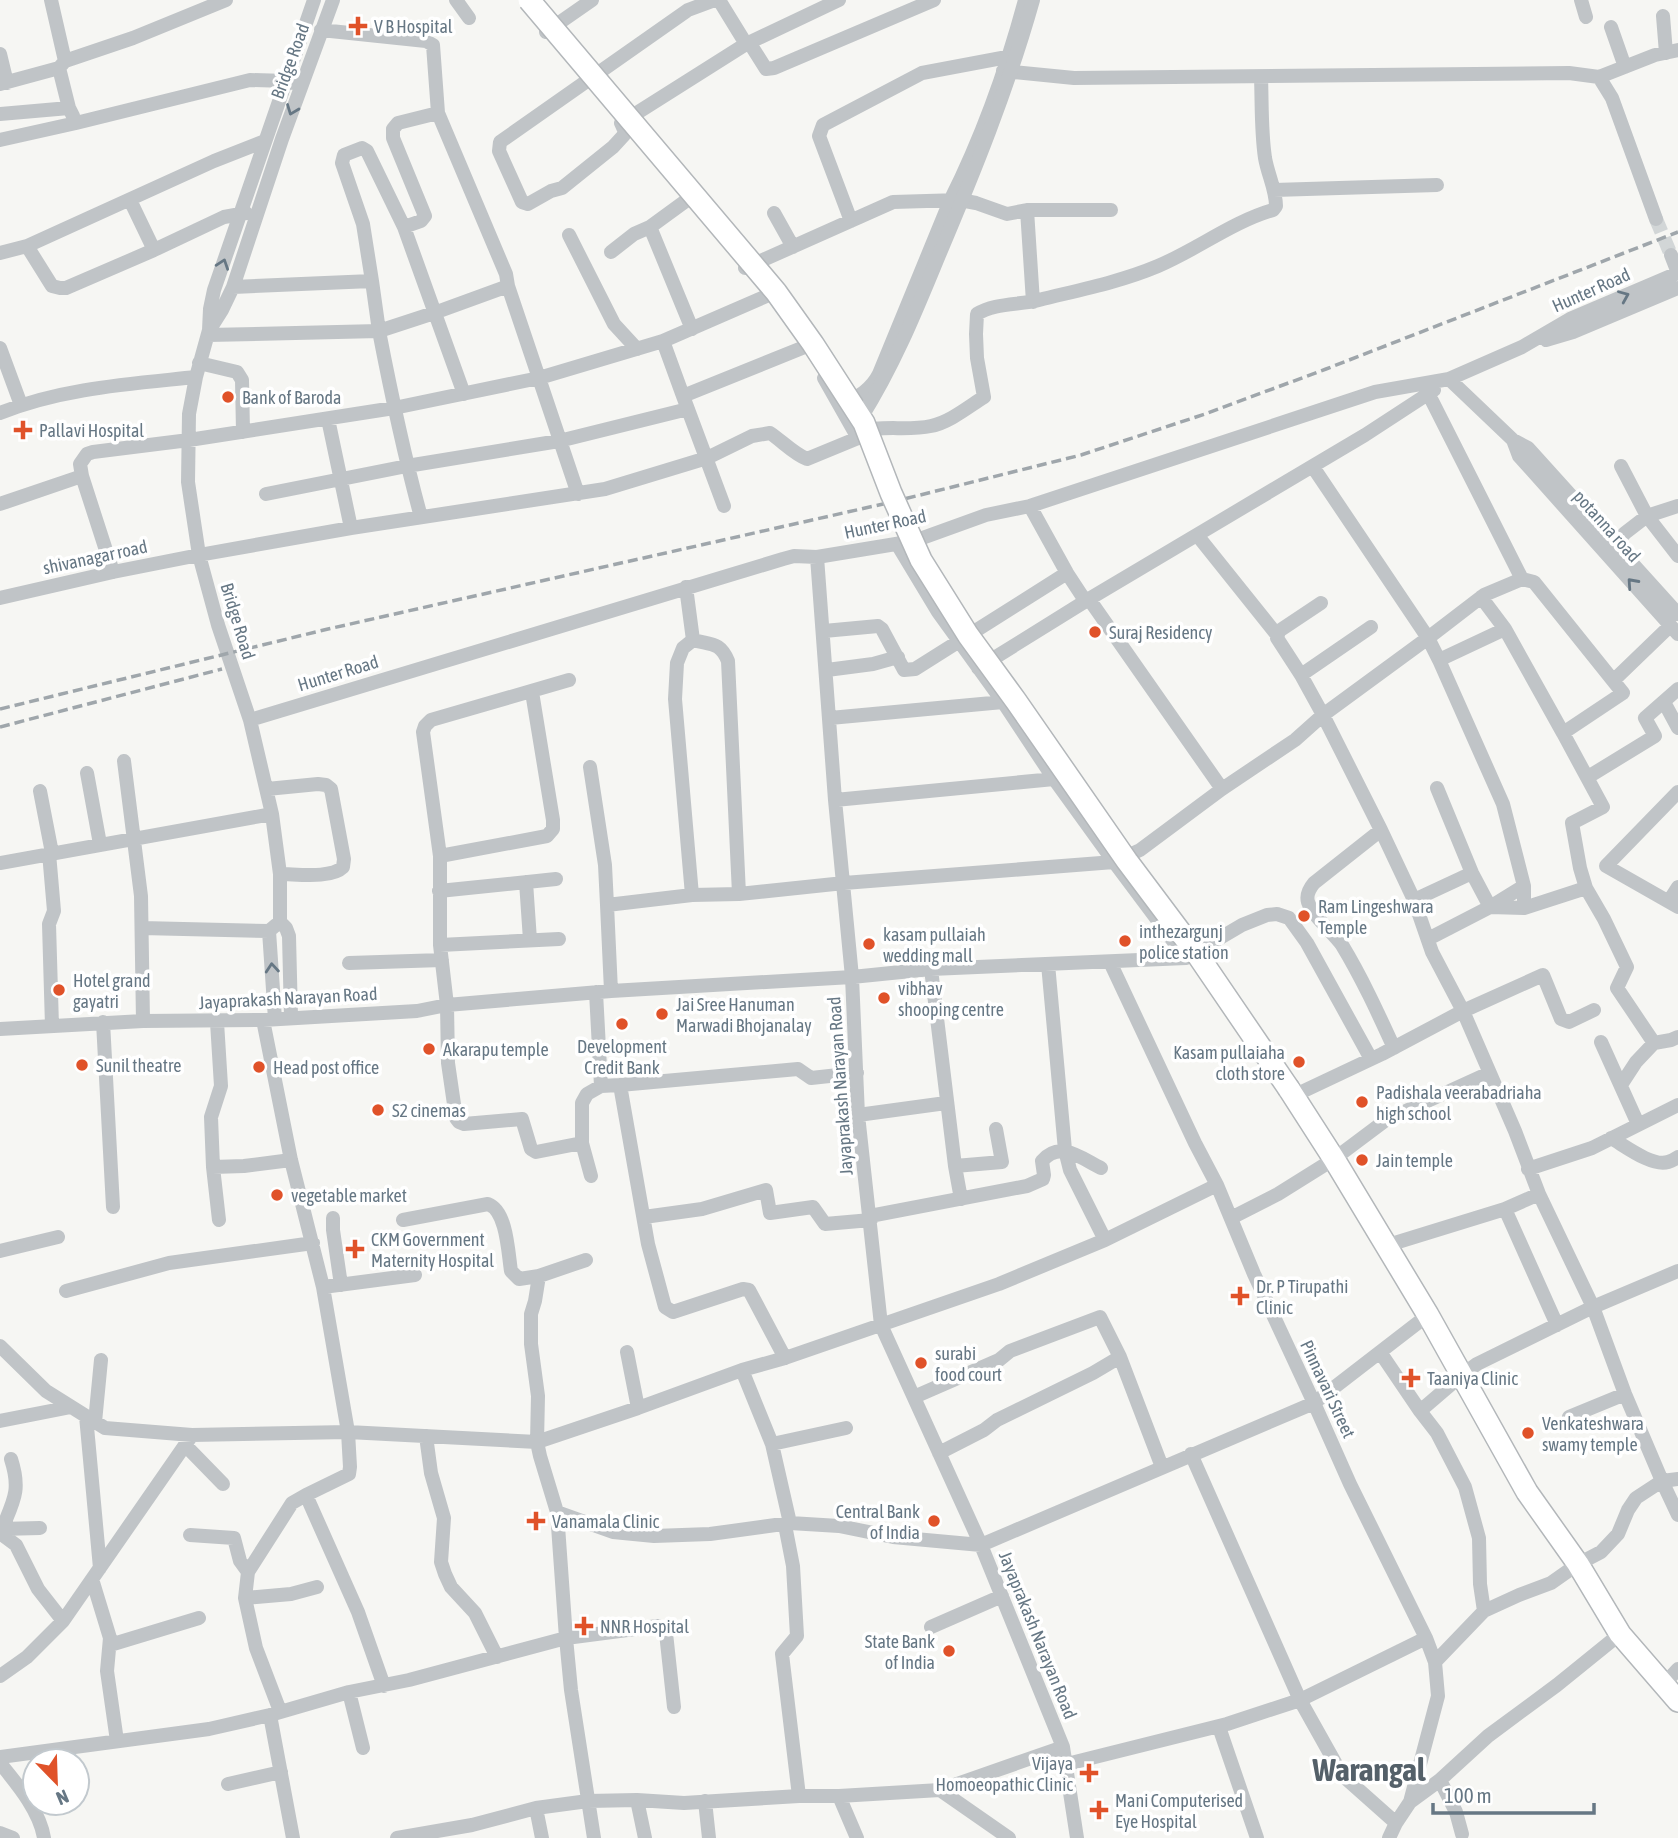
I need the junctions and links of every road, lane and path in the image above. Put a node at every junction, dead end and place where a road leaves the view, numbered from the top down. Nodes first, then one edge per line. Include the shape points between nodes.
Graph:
1 (51, 0) edge
2 (226, 0) edge
3 (314, 0) edge
4 (333, 0) edge
5 (456, 0) edge
6 (519, 0) edge
7 (529, 0) edge
8 (592, 0) edge
9 (717, 0) edge
10 (839, 0) edge
11 (934, 0) edge
12 (1025, 0) edge
13 (1032, 0) edge
14 (1581, 0) edge
15 (1663, 16) dead end
16 (1587, 17) dead end
17 (469, 18) dead end
18 (1611, 27) dead end
19 (321, 30) junction
20 (545, 33) junction
21 (748, 43) junction
22 (1672, 52) edge
23 (0, 54) edge
24 (1005, 64) junction
25 (62, 65) junction
26 (1625, 67) junction
27 (1261, 76) junction
28 (1598, 77) junction
29 (286, 81) junction
30 (585, 82) junction
31 (4, 84) edge
32 (302, 85) junction
33 (69, 107) junction
34 (438, 113) junction
35 (0, 114) edge
36 (621, 123) junction
37 (76, 124) junction
38 (0, 140) edge
39 (265, 141) junction
40 (1437, 185) dead end
41 (1274, 190) junction
42 (130, 200) junction
43 (687, 200) junction
44 (950, 201) junction
45 (1027, 210) junction
46 (1111, 211) dead end
47 (258, 212) junction
48 (775, 213) dead end
49 (239, 214) junction
50 (1656, 219) tunnel mouth
51 (851, 221) junction
52 (404, 227) junction
53 (650, 227) junction
54 (569, 235) dead end
55 (27, 246) junction
56 (793, 247) junction
57 (154, 250) junction
58 (611, 252) dead end
59 (0, 253) edge
60 (1671, 255) dead end
61 (744, 268) junction
62 (1678, 273) edge
63 (372, 281) junction
64 (508, 286) junction
65 (233, 287) junction
66 (1678, 288) edge
67 (771, 294) junction
68 (1033, 302) junction
69 (433, 313) junction
70 (692, 329) junction
71 (379, 331) junction
72 (209, 332) junction
73 (663, 341) junction
74 (807, 346) junction
75 (1522, 347) junction
76 (0, 348) edge
77 (636, 349) junction
78 (197, 370) junction
79 (1454, 377) junction
80 (539, 378) junction
81 (464, 394) junction
82 (1429, 395) junction
83 (686, 402) junction
84 (21, 405) junction
85 (840, 407) junction
86 (394, 408) junction
87 (0, 413) edge
88 (328, 419) junction
89 (860, 428) junction
90 (243, 432) junction
91 (188, 440) junction
92 (1513, 440) junction
93 (559, 441) junction
94 (707, 458) junction
95 (407, 466) junction
96 (1621, 466) dead end
97 (1313, 467) junction
98 (82, 476) junction
99 (341, 479) junction
100 (267, 494) dead end
101 (578, 494) junction
102 (0, 504) edge
103 (724, 506) dead end
104 (1030, 506) junction
105 (1678, 506) edge
106 (1647, 516) junction
107 (421, 517) junction
108 (351, 528) junction
109 (1197, 535) junction
110 (1620, 539) junction
111 (897, 544) junction
112 (199, 555) junction
113 (1678, 556) edge
114 (817, 557) junction
115 (113, 572) junction
116 (1067, 573) junction
117 (1522, 579) junction
118 (686, 587) junction
119 (1481, 597) junction
120 (0, 598) edge
121 (1087, 600) junction
122 (1321, 603) dead end
123 (1675, 624) edge
124 (1371, 627) dead end
125 (1505, 629) junction
126 (824, 631) junction
127 (1277, 635) junction
128 (1428, 638) junction
129 (693, 640) junction
130 (958, 641) junction
131 (898, 657) junction
132 (1439, 660) junction
133 (978, 668) junction
134 (827, 670) junction
135 (1301, 676) junction
136 (569, 680) dead end
137 (1614, 680) junction
138 (1678, 689) edge
139 (533, 692) junction
140 (1003, 702) junction
141 (1664, 702) junction
142 (1323, 715) junction
143 (830, 718) junction
144 (250, 720) junction
145 (1678, 728) edge
146 (1563, 733) junction
147 (124, 761) dead end
148 (590, 767) dead end
149 (87, 773) dead end
150 (1588, 777) junction
151 (1054, 779) junction
152 (1437, 788) dead end
153 (267, 789) junction
154 (1222, 789) junction
155 (40, 791) dead end
156 (1678, 792) edge
157 (835, 800) junction
158 (272, 814) junction
159 (1381, 830) junction
160 (134, 838) junction
161 (100, 844) junction
162 (51, 853) junction
163 (440, 856) junction
164 (1114, 862) junction
165 (0, 863) edge
166 (1606, 866) junction
167 (1580, 868) junction
168 (1472, 873) junction
169 (280, 874) junction
170 (556, 879) dead end
171 (526, 882) junction
172 (844, 883) junction
173 (1524, 886) junction
174 (1678, 887) edge
175 (1586, 888) junction
176 (439, 891) junction
177 (739, 894) junction
178 (692, 895) junction
179 (1414, 900) junction
180 (1674, 904) edge
181 (607, 905) junction
182 (1490, 907) junction
183 (1524, 908) junction
184 (275, 927) junction
185 (142, 928) junction
186 (559, 939) dead end
187 (1428, 939) junction
188 (530, 940) junction
189 (441, 953) junction
190 (1186, 958) junction
191 (1111, 962) junction
192 (349, 963) dead end
193 (1048, 964) junction
194 (932, 969) junction
195 (852, 977) junction
196 (603, 991) junction
197 (446, 1005) junction
198 (1594, 1010) dead end
199 (1463, 1011) junction
200 (291, 1017) junction
201 (269, 1019) junction
202 (143, 1021) junction
203 (217, 1021) junction
204 (103, 1023) junction
205 (52, 1026) junction
206 (0, 1029) edge
207 (1678, 1037) edge
208 (1601, 1042) dead end
209 (1654, 1043) junction
210 (1394, 1048) junction
211 (1371, 1059) junction
212 (857, 1073) junction
213 (1489, 1073) junction
214 (620, 1085) junction
215 (1621, 1085) junction
216 (601, 1086) junction
217 (1291, 1093) junction
218 (946, 1103) junction
219 (1678, 1105) edge
220 (858, 1115) junction
221 (1638, 1124) junction
222 (996, 1129) dead end
223 (1611, 1138) junction
224 (582, 1143) junction
225 (1065, 1150) junction
226 (1678, 1157) edge
227 (1334, 1159) junction
228 (291, 1160) junction
229 (955, 1166) junction
230 (213, 1167) junction
231 (1101, 1168) dead end
232 (1528, 1169) junction
233 (591, 1177) dead end
234 (1217, 1185) junction
235 (1539, 1194) junction
236 (961, 1199) junction
237 (113, 1207) dead end
238 (1505, 1209) junction
239 (643, 1217) junction
240 (332, 1218) dead end
241 (870, 1218) junction
242 (1231, 1219) junction
243 (219, 1220) dead end
244 (403, 1220) dead end
245 (58, 1237) dead end
246 (1105, 1240) junction
247 (313, 1243) junction
248 (1385, 1246) junction
249 (0, 1251) edge
250 (586, 1260) dead end
251 (1678, 1271) edge
252 (415, 1275) dead end
253 (539, 1276) junction
254 (341, 1285) junction
255 (323, 1287) junction
256 (66, 1291) dead end
257 (1594, 1307) junction
258 (1428, 1315) junction
259 (881, 1325) junction
260 (1557, 1325) junction
261 (0, 1346) edge
262 (627, 1352) dead end
263 (1380, 1352) junction
264 (1120, 1357) junction
265 (785, 1358) junction
266 (101, 1360) dead end
267 (742, 1370) junction
268 (1462, 1375) junction
269 (1625, 1394) junction
270 (914, 1397) junction
271 (1314, 1403) junction
272 (71, 1407) junction
273 (638, 1408) junction
274 (1420, 1411) junction
275 (1569, 1417) dead end
276 (91, 1419) junction
277 (0, 1421) edge
278 (846, 1428) dead end
279 (348, 1432) junction
280 (426, 1436) junction
281 (189, 1440) junction
282 (537, 1442) junction
283 (772, 1444) junction
284 (939, 1453) junction
285 (1191, 1454) junction
286 (11, 1459) dead end
287 (1162, 1467) junction
288 (1678, 1479) edge
289 (1662, 1481) junction
290 (223, 1484) dead end
291 (306, 1495) junction
292 (557, 1512) junction
293 (1678, 1515) edge
294 (787, 1524) junction
295 (40, 1528) dead end
296 (1, 1530) edge
297 (190, 1535) dead end
298 (981, 1545) junction
299 (1578, 1564) junction
300 (248, 1572) junction
301 (96, 1574) junction
302 (317, 1587) dead end
303 (1002, 1596) junction
304 (245, 1598) junction
305 (1484, 1611) junction
306 (198, 1618) dead end
307 (63, 1621) junction
308 (931, 1627) dead end
309 (1620, 1634) junction
310 (566, 1638) junction
311 (1426, 1638) junction
312 (110, 1645) junction
313 (497, 1657) junction
314 (1435, 1662) junction
315 (0, 1676) edge
316 (1671, 1676) edge
317 (384, 1686) junction
318 (349, 1692) junction
319 (1300, 1700) junction
320 (1678, 1701) edge
321 (674, 1707) dead end
322 (275, 1713) junction
323 (1219, 1727) junction
324 (117, 1741) junction
325 (1063, 1747) junction
326 (363, 1748) dead end
327 (0, 1756) edge
328 (0, 1763) edge
329 (1066, 1764) junction
330 (281, 1772) junction
331 (1440, 1780) junction
332 (228, 1784) dead end
333 (940, 1790) junction
334 (799, 1796) junction
335 (839, 1796) junction
336 (637, 1800) junction
337 (588, 1801) junction
338 (705, 1801) junction
339 (1410, 1802) junction
340 (536, 1808) junction
341 (1396, 1823) junction
342 (473, 1831) edge
343 (0, 1833) edge
344 (1462, 1834) dead end
345 (13, 1838) edge
346 (44, 1838) edge
347 (293, 1838) edge
348 (397, 1838) edge
349 (542, 1838) edge
350 (594, 1838) edge
351 (645, 1838) edge
352 (709, 1838) edge
353 (857, 1838) edge
354 (1009, 1838) edge
355 (1077, 1838) edge
356 (1257, 1838) edge
357 (1389, 1838) edge

1 - 25 street
2 - 25 street
3 - 29 street, Bridge Road
4 - 19 street, Bridge Road
5 - 17 street
6 - 20 street
7 - 89 highway, bridge via 776,292 813,344
8 - 20 street
9 - 21 street
9 - 30 street via 688,10
10 - 21 street
11 - 21 street via 774,68 766,69
12 - 24 street
13 - 89 street, bridge via 963,200 903,342
14 - 16 street
15 - 22 street
18 - 26 street
19 - 32 street, Bridge Road
19 - 34 street via 433,45
20 - 30 street
21 - 36 street
22 - 26 street
23 - 31 street
24 - 27 street via 1074,78
24 - 44 street
24 - 51 street via 922,73 823,125 819,136
25 - 31 street
25 - 33 street
26 - 28 street
27 - 28 street via 1569,73
27 - 41 street via 1262,135
28 - 50 street via 1612,98
29 - 32 street
29 - 37 street via 250,80
29 - 39 street, Bridge Road
30 - 36 street
30 - 36 street via 500,142 499,151 522,202 528,204 562,188 624,135
32 -> 47 street, Bridge Road
33 - 35 street
33 - 37 street
34 - 52 street via 398,123 393,129 425,216
34 - 64 street
36 - 43 street
37 - 38 street
39 - 42 street
39 - 49 street, Bridge Road
40 - 41 street
41 - 68 street via 1273,210 1159,265
42 - 55 street
42 - 57 street
43 - 53 street
43 - 61 street
44 - 45 street via 976,203 1007,214
44 - 51 street via 893,202
44 - 85 street via 875,383
45 - 46 street
45 - 68 street
47 - 49 street
47 - 65 street, Bridge Road
48 - 56 street
49 - 57 street
72 -> 49 street, Bridge Road via 214,290
51 - 56 street
52 - 63 street via 367,151 362,148 344,155 342,163 363,224
52 - 69 street
53 - 58 street
53 - 70 street
54 - 77 street via 614,324
55 - 57 street via 52,286 60,288
55 - 59 street
56 - 61 street
60 - 62 street
61 - 67 street
75 -> 62 street, Hunter Road via 1570,319
63 - 65 street
63 - 71 street
64 - 69 street
64 - 80 street
65 - 72 street, Bridge Road
66 - 75 street, Hunter Road via 1573,332
67 - 70 street
67 - 74 street
68 - 89 street via 977,314 977,358 984,397 930,426
69 - 71 street
69 - 81 street
70 - 73 street
71 - 72 street
71 - 86 street
72 - 78 street, Bridge Road
73 - 77 street
73 - 83 street
74 - 83 street
74 - 85 street
75 - 79 street, Hunter Road
76 - 84 street
77 - 80 street
78 - 84 street
78 - 90 street via 237,372 241,377
78 - 91 street, Bridge Road
79 - 82 street
79 - 92 street, potanna road
79 - 104 street, Hunter Road via 1375,392
80 - 81 street
80 - 93 street
81 - 86 street
82 - 97 street
82 - 117 street
83 - 93 street
83 - 94 street
84 - 87 street
85 - 89 street
86 - 88 street
86 - 95 street
88 - 90 street
88 - 99 street
89 - 94 street, shivanagar road via 807,459 770,433 757,434
89 - 217 highway, bridge via 921,560 968,635
90 - 91 street
91 - 98 street via 87,454 80,464
91 - 112 street, Bridge Road via 188,482
92 - 110 street, potanna road via 1528,448
123 -> 92 street, potanna road via 1519,456
93 - 95 street
93 - 101 street
94 - 101 street, shivanagar road
94 - 103 street
95 - 99 street
95 - 107 street
96 - 106 street
97 - 109 street
97 - 128 street
98 - 102 street
98 - 115 street
99 - 100 street
99 - 108 street
101 - 107 street, shivanagar road
104 - 111 street, Hunter Road
104 - 116 street
105 - 106 street
106 - 110 street
106 - 113 street
107 - 108 street, shivanagar road
108 - 112 street, shivanagar road
109 - 121 street
109 - 127 street
110 - 123 street, potanna road
111 - 114 street, Hunter Road
111 - 130 street
112 - 115 street, shivanagar road
112 - 144 street, Bridge Road
114 - 118 street, Hunter Road via 794,556
114 - 126 street
115 - 120 street, shivanagar road
116 - 121 street
116 - 130 street
117 - 119 street
117 - 137 street via 1534,582
118 - 129 street
118 - 144 street, Hunter Road
119 - 125 street
119 - 128 street
121 - 133 street
121 - 154 street
122 - 127 street
123 - 137 street
124 - 135 street
125 - 132 street
125 - 146 street
126 - 131 street via 878,626
126 - 134 street
127 - 135 street
128 - 132 street
128 - 142 street
129 - 177 street via 720,646 728,661
129 - 178 street via 682,648 677,663 675,699
130 - 131 street via 915,669 904,670
130 - 133 street
131 - 134 street
132 - 173 street via 1503,804
133 - 140 street
134 - 143 street
135 - 142 street
136 - 139 street
137 - 146 street via 1623,693
138 - 141 street
139 - 163 street via 431,720 425,726
139 - 163 street via 553,829 547,836
140 - 143 street
140 - 151 street
141 - 145 street
141 - 150 street via 1645,718 1655,736
142 - 154 street via 1295,740
142 - 159 street
143 - 157 street
144 - 153 street, Bridge Road
146 - 150 street
147 - 160 street
148 - 181 street via 606,865
149 - 161 street
150 - 167 street via 1603,807 1572,823
151 - 157 street
151 - 164 street
152 - 168 street
153 - 158 street, Bridge Road
153 - 169 street via 326,785 331,789 342,848 343,867 338,872
154 - 164 street via 1140,850
155 - 162 street
156 - 166 street
157 - 172 street
158 - 160 street
158 - 169 street, Bridge Road
159 - 179 street
159 - 210 street via 1314,883 1307,896 1309,905 1341,944
160 - 161 street
160 - 185 street
161 - 162 street
162 - 165 street
162 - 205 street
163 - 176 street
164 - 172 street
164 - 190 street
166 - 167 street
166 - 180 street
167 - 175 street
168 - 179 street
168 - 182 street
169 - 184 street, Bridge Road
170 - 171 street
171 - 176 street
171 - 188 street
172 - 177 street
172 - 195 street
173 - 182 street
173 - 183 street
174 - 180 street
175 - 183 street
175 - 209 street via 1627,967 1617,988
176 - 189 street
177 - 178 street
178 - 181 street
179 - 187 street
181 - 196 street
182 - 183 street
182 - 187 street
184 - 185 street
184 - 200 street via 286,928 289,936
201 -> 184 street
185 - 202 street
186 - 188 street
187 - 199 street
188 - 189 street
189 - 192 street
189 - 197 street
190 - 191 street
190 - 211 street via 1267,915 1289,918
191 - 193 street
191 - 234 street, Pinnavari Street
193 - 194 street
193 - 225 street
194 - 195 street
194 - 218 street
195 - 196 street, Jayaprakash Narayan Road
195 - 212 street, Jayaprakash Narayan Road
196 - 197 street, Jayaprakash Narayan Road
196 - 216 street
197 - 200 street, Jayaprakash Narayan Road via 417,1011
197 - 224 street via 448,1063 459,1122 522,1119 536,1152
198 - 199 street via 1569,1021 1561,1018 1543,975
199 - 210 street
199 - 213 street
200 - 201 street, Jayaprakash Narayan Road
201 - 203 street, Jayaprakash Narayan Road
201 - 228 street
202 - 203 street, Jayaprakash Narayan Road
202 - 204 street, Jayaprakash Narayan Road
203 - 230 street via 221,1086 211,1117
204 - 205 street, Jayaprakash Narayan Road
204 - 237 street
205 - 206 street, Jayaprakash Narayan Road
207 - 209 street
208 - 215 street
209 - 215 street
210 - 211 street
211 - 217 street
212 - 214 street via 811,1078 798,1069
212 - 220 street, Jayaprakash Narayan Road
213 - 227 street via 1385,1120
213 - 232 street
214 - 216 street
214 - 239 street
215 - 221 street
216 - 224 street via 587,1094 582,1104
217 - 227 highway
218 - 220 street
218 - 229 street
219 - 221 street
220 - 241 street, Jayaprakash Narayan Road
221 - 223 street
222 - 229 street via 1002,1162
223 - 226 street via 1655,1162
223 - 232 street
224 - 233 street
225 - 231 street
225 - 236 street via 1048,1153 1042,1161 1040,1181
225 - 246 street via 1070,1170
227 - 242 street
227 - 248 highway
228 - 230 street
228 - 247 street
229 - 236 street
230 - 243 street
232 - 235 street
234 - 242 street, Pinnavari Street
234 - 246 street
235 - 238 street
235 - 257 street
236 - 241 street
238 - 248 street
238 - 260 street
239 - 241 street via 702,1209 766,1190 770,1213 813,1207 825,1224
239 - 265 street via 665,1307 673,1312 749,1290
240 - 254 street
241 - 259 street, Jayaprakash Narayan Road
242 - 271 street, Pinnavari Street
244 - 253 street via 495,1206 514,1276
245 - 249 street
246 - 259 street via 999,1284
247 - 255 street
247 - 256 street via 169,1263
248 - 258 highway
250 - 253 street
251 - 257 street
252 - 254 street
253 - 282 street via 531,1314
254 - 255 street
255 - 279 street
257 - 260 street
257 - 269 street
258 - 263 street
258 - 268 highway
259 - 265 street
259 - 270 street, Jayaprakash Narayan Road
260 - 268 street
261 - 272 street via 46,1391
262 - 273 street
263 - 271 street
263 - 274 street
264 - 270 street via 1100,1317 1010,1351
264 - 284 street
264 - 287 street
265 - 267 street
266 - 276 street
267 - 273 street
267 - 283 street
268 - 274 street
268 - 299 highway via 1527,1492
269 - 275 street
269 - 289 street
270 - 284 street, Jayaprakash Narayan Road
271 - 285 street
271 - 311 street, Pinnavari Street
272 - 276 street
272 - 277 street
273 - 282 street
274 - 305 street via 1465,1487 1479,1538
276 - 281 street via 106,1428
276 - 301 street
278 - 283 street
279 - 280 street
279 - 281 street
279 - 291 street via 349,1474
280 - 282 street
280 - 313 street via 444,1518 441,1562 451,1587 475,1612
281 - 290 street
281 - 301 street
282 - 292 street
283 - 294 street
284 - 298 street, Jayaprakash Narayan Road
285 - 287 street
285 - 319 street
286 - 296 street via 17,1492
287 - 298 street
288 - 289 street
289 - 293 street
289 - 299 street via 1636,1498 1618,1534 1601,1552
291 - 300 street via 292,1503
291 - 317 street via 348,1587
292 - 294 street via 613,1532 654,1536
292 - 310 street
294 - 298 street via 838,1526 893,1537
294 - 334 street via 797,1636 782,1654
295 - 296 street
296 - 307 street via 16,1545 38,1589
297 - 300 street via 234,1538
298 - 303 street, Jayaprakash Narayan Road
299 - 305 street via 1550,1583
299 - 309 highway
300 - 304 street
301 - 307 street
301 - 312 street
302 - 304 street
303 - 308 street
303 - 325 street, Jayaprakash Narayan Road
304 - 322 street
305 - 314 street
306 - 312 street
307 - 315 street
309 - 316 highway
309 - 331 street via 1488,1736
310 - 313 street
310 - 321 street via 663,1629
310 - 337 street
311 - 314 street, Pinnavari Street
311 - 319 street
312 - 324 street via 107,1671
313 - 317 street
314 - 339 street, Pinnavari Street via 1438,1696
316 - 320 highway
317 - 318 street
318 - 322 street
318 - 326 street
319 - 323 street
319 - 341 street via 1342,1775
322 - 324 street via 209,1729
322 - 330 street
323 - 329 street
323 - 356 street
324 - 327 street
325 - 329 street, Jayaprakash Narayan Road
325 - 333 street
328 - 346 street via 26,1796
329 - 355 street, Jayaprakash Narayan Road
330 - 332 street
330 - 347 street
331 - 339 street
331 - 344 street
333 - 335 street
333 - 354 street
334 - 335 street
334 - 338 street
335 - 353 street
336 - 337 street
336 - 338 street
336 - 351 street
337 - 340 street
337 - 350 street
338 - 352 street
339 - 341 street
340 - 342 street
340 - 349 street
341 - 357 street
342 - 348 street
343 - 345 street

